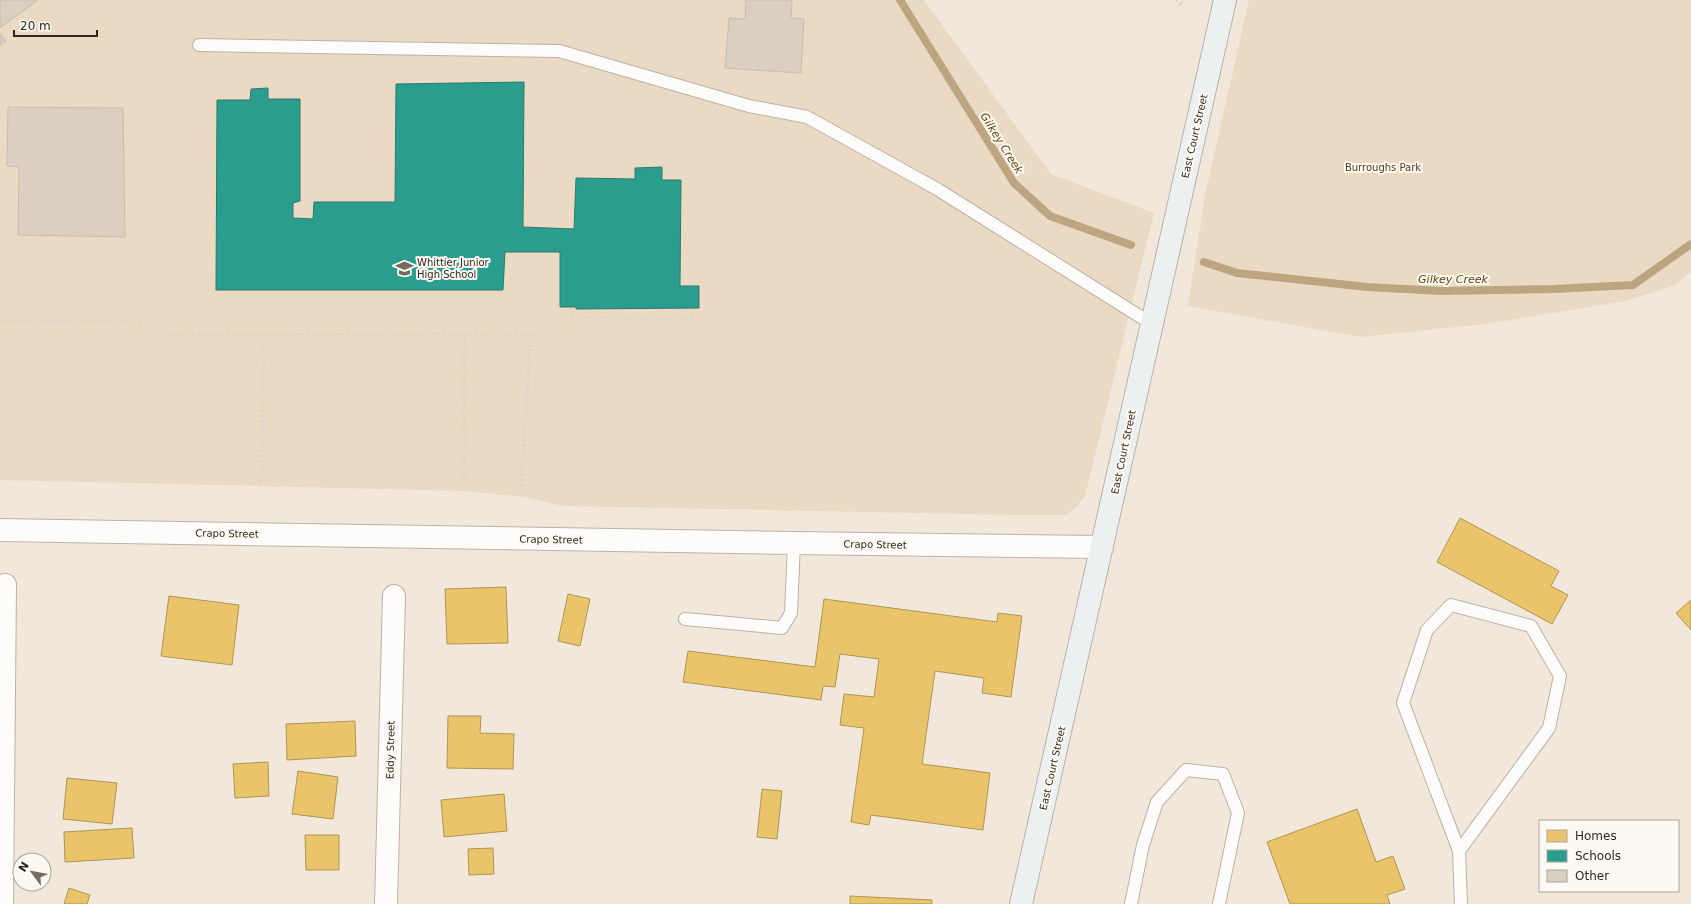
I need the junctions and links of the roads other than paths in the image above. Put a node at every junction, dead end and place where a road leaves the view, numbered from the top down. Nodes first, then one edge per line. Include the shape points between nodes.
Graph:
1 (1225, 0) edge
2 (199, 45) dead end
3 (1152, 324) junction
4 (0, 530) edge
5 (794, 543) junction
6 (1102, 546) junction
7 (6, 584) dead end
8 (394, 596) dead end
9 (685, 619) dead end
10 (1459, 851) junction
11 (2, 904) edge
12 (386, 904) edge
13 (1021, 904) edge
14 (1131, 904) edge
15 (1219, 904) edge
16 (1460, 904) edge

1 - 3 main road, East Court Street
2 - 3 lane via 559,51 749,106 807,117 937,189
3 - 6 main road, East Court Street
4 - 5 street, Crapo Street
5 - 6 street, Crapo Street
5 - 9 lane via 791,613 782,628
6 - 13 main road, East Court Street
7 - 11 street
8 - 12 street, Eddy Street
10 - 10 lane via 1549,728 1560,676 1531,626 1451,605 1427,630 1403,703
10 - 16 lane
14 - 15 lane via 1143,845 1157,802 1186,770 1223,774 1238,813

